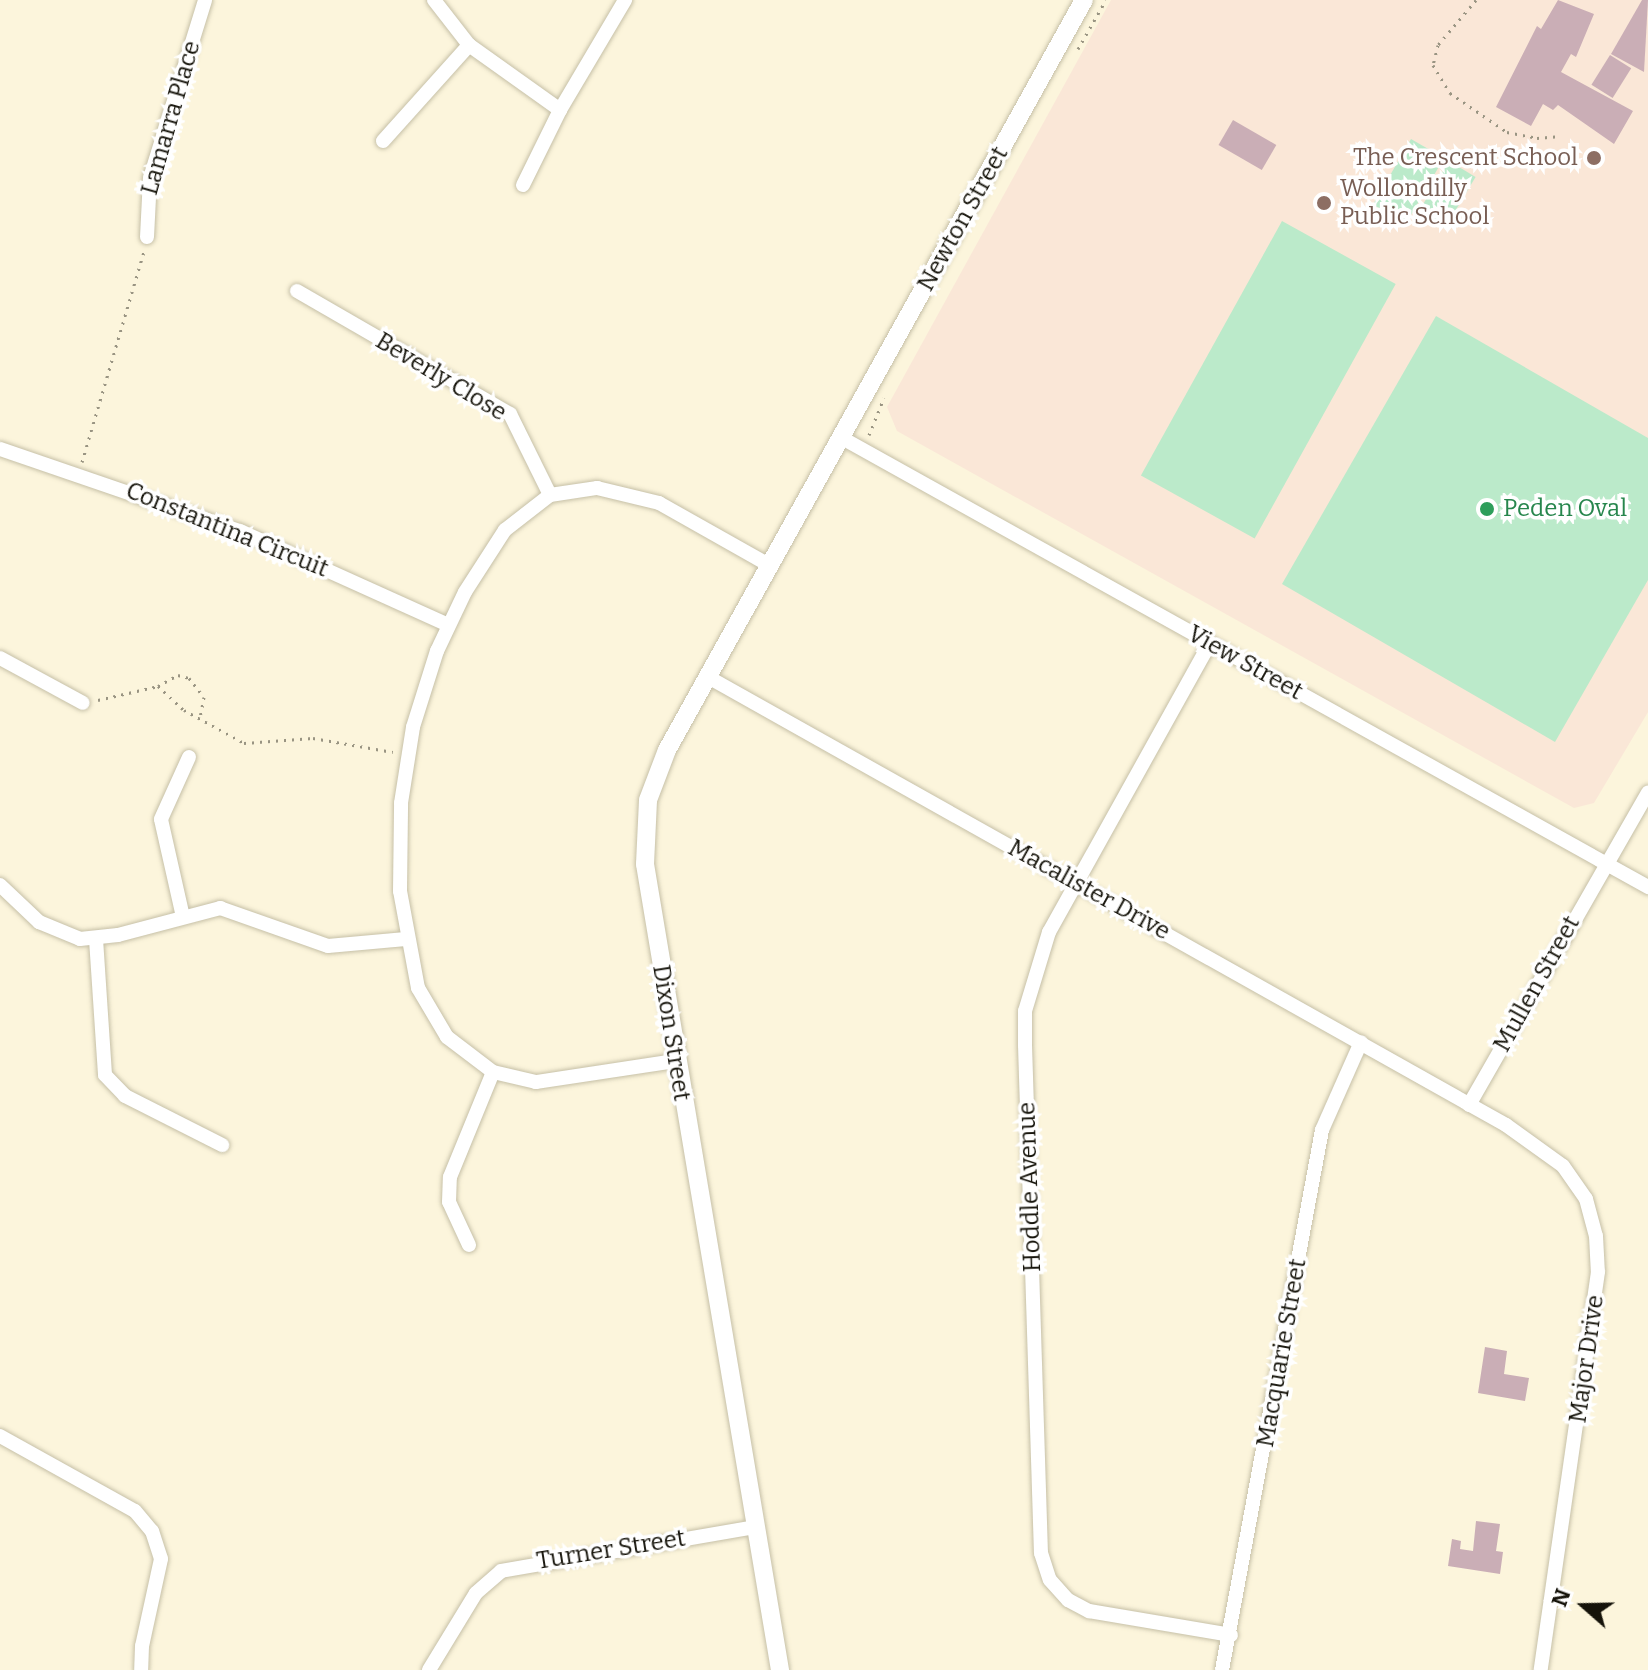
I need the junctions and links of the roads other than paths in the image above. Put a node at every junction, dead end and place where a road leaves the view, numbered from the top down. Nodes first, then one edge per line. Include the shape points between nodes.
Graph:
1 (205, 0) edge
2 (434, 0) edge
3 (625, 0) edge
4 (1084, 0) edge
5 (469, 45) junction
6 (560, 110) junction
7 (383, 141) dead end
8 (523, 185) dead end
9 (147, 237) road end
10 (297, 291) dead end
11 (842, 438) junction
12 (0, 449) edge
13 (550, 495) junction
14 (771, 566) junction
15 (448, 625) junction
16 (1210, 643) junction
17 (0, 658) edge
18 (708, 677) junction
19 (83, 703) road end
20 (189, 757) dead end
21 (1648, 793) edge
22 (1606, 863) junction
23 (1075, 882) junction
24 (1648, 887) edge
25 (1, 889) edge
26 (183, 917) junction
27 (96, 939) junction
28 (406, 939) junction
29 (1361, 1042) junction
30 (675, 1061) junction
31 (493, 1072) junction
32 (1469, 1105) junction
33 (222, 1145) dead end
34 (469, 1245) dead end
35 (0, 1436) edge
36 (756, 1527) junction
37 (1231, 1635) junction
38 (141, 1670) edge
39 (429, 1670) edge
40 (780, 1670) edge
41 (1222, 1670) edge
42 (1541, 1670) edge

1 - 9 street, Lamarra Place via 150,178
2 - 5 street
3 - 6 street
4 - 11 street, Newton Street
5 - 6 street
5 - 7 street
6 - 8 street
10 - 13 street, Beverly Close via 510,414
11 - 14 street, Dixon Street
11 - 16 street, View Street
12 - 15 street, Constantina Circuit via 240,531
13 - 14 street via 597,488 649,500
13 - 15 street via 505,530
14 - 18 street, Dixon Street
15 - 28 street via 408,755 399,845
16 - 22 street, View Street
16 - 23 street, Hoddle Avenue
17 - 19 street
18 - 23 street, Macalister Drive
18 - 30 street, Dixon Street via 656,774 644,822 645,864
20 - 26 street via 161,819
21 - 22 street, Mullen Street
22 - 24 street, View Street
22 - 32 street, Mullen Street
23 - 29 street, Macalister Drive
23 - 37 street, Hoddle Avenue via 1038,958 1025,1011 1041,1553 1050,1580 1068,1600 1089,1611
25 - 27 street via 39,922 63,934
26 - 27 street
26 - 28 street via 237,910 328,946
27 - 33 street via 105,1075 125,1096
28 - 31 street via 430,1015 458,1047
29 - 32 street, Macalister Drive
29 - 37 street, Macquarie Street via 1322,1130
30 - 31 street via 560,1082
30 - 36 street, Dixon Street
31 - 34 street via 450,1177 449,1202
32 - 42 street, Major Drive via 1537,1143 1563,1166 1586,1199 1596,1236 1595,1312
35 - 38 street via 135,1511 152,1531 161,1559
36 - 39 street, Turner Street via 517,1566 488,1580 476,1593
36 - 40 street, Dixon Street
37 - 41 street, Macquarie Street

